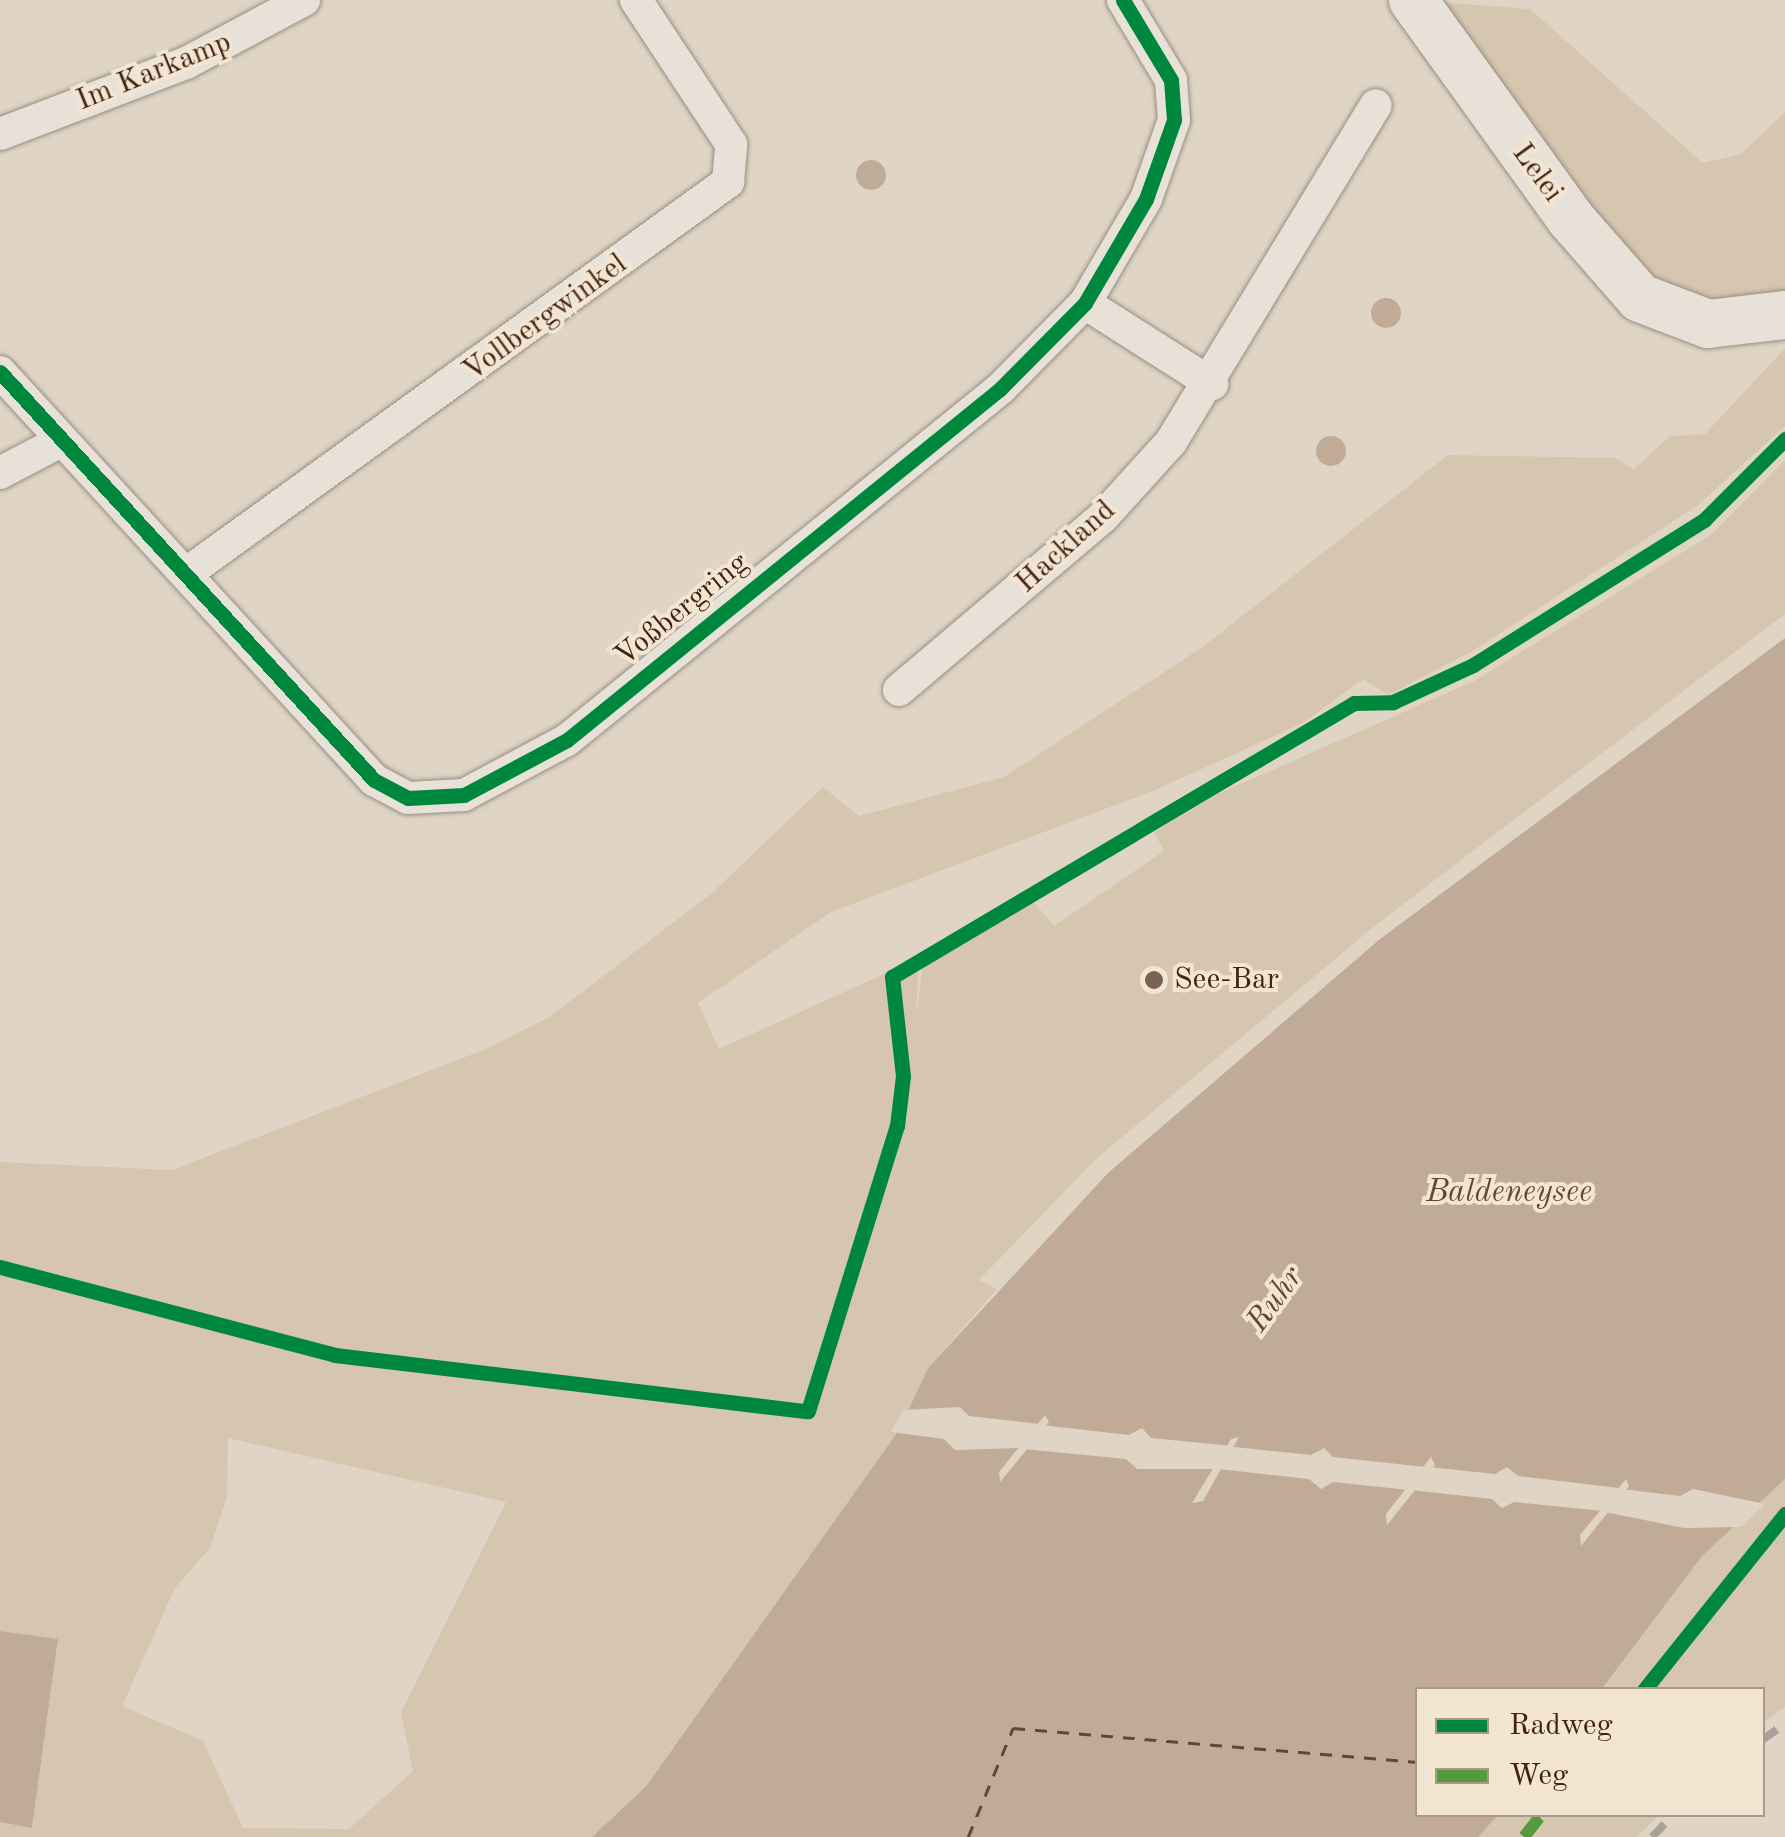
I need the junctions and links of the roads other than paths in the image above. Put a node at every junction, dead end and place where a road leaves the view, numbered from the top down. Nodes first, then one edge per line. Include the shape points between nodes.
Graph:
1 (304, 0) edge
2 (638, 0) edge
3 (1123, 0) edge
4 (1413, 0) edge
5 (1376, 105) dead end
6 (0, 134) edge
7 (1085, 303) junction
8 (1785, 315) edge
9 (3, 380) edge
10 (1212, 384) junction
11 (61, 441) junction
12 (0, 474) edge
13 (187, 573) junction
14 (899, 690) dead end

1 - 6 street, Im Karkamp via 186,63
2 - 13 street, Vollbergwinkel via 731,144 728,182
3 - 7 street, Voßbergring via 1171,80 1174,120 1146,199
4 - 8 street, Lelei via 1605,262 1640,298 1686,320
5 - 10 street, Hackland
7 - 10 street
7 - 13 street, Voßbergring via 1000,390 567,740 464,795 408,798 374,780
9 - 11 street
10 - 14 street, Hackland via 1103,517
11 - 12 street
11 - 13 street, Voßbergring

